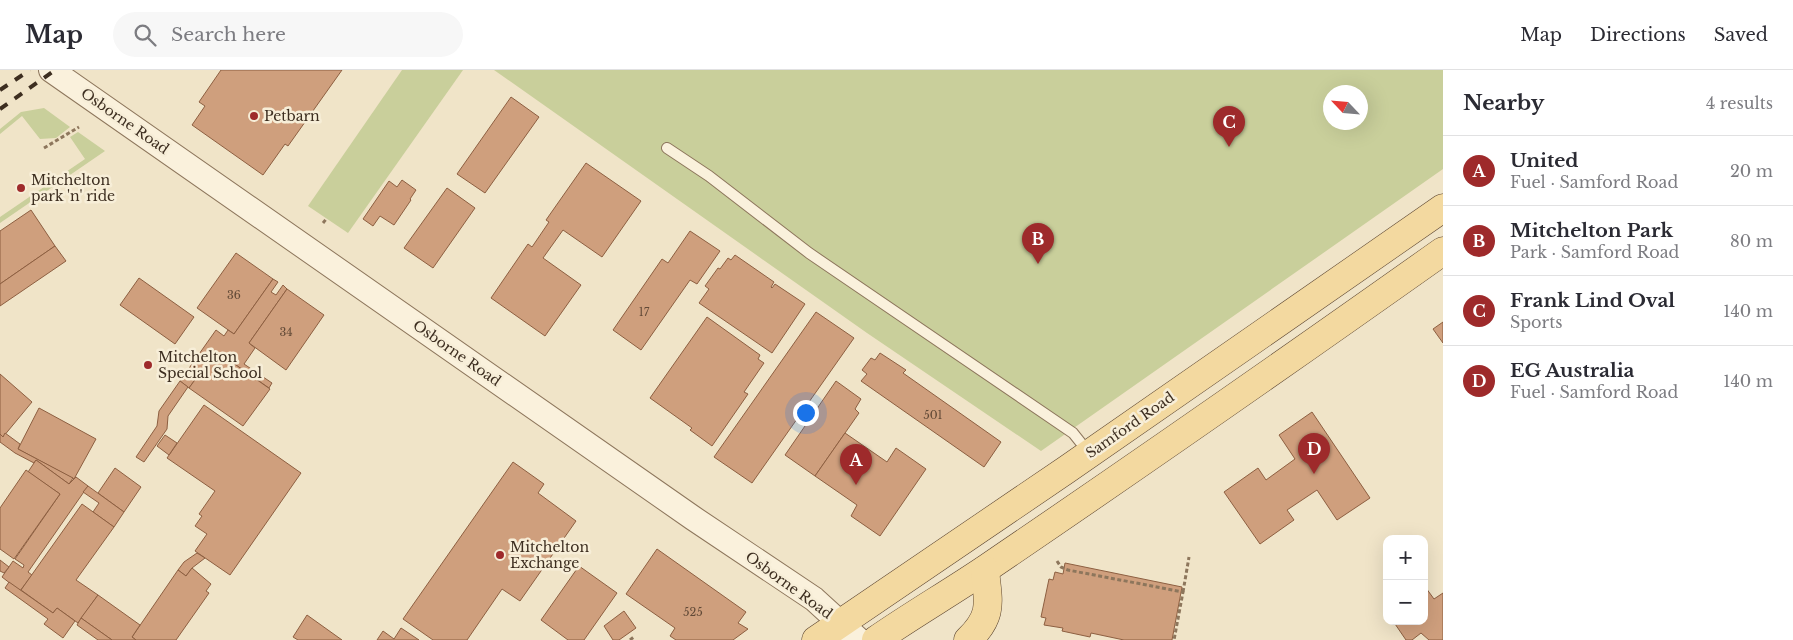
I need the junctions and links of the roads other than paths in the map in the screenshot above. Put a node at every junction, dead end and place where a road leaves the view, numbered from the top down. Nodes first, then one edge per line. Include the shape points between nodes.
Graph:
1 (51, 70) edge
2 (667, 148) dead end
3 (1443, 208) edge
4 (1443, 250) edge
5 (1089, 454) junction
6 (985, 570) junction
7 (850, 632) edge
8 (980, 636) edge
9 (816, 640) edge
10 (876, 640) edge

1 - 7 street, Osborne Road via 814,600
2 - 5 lane via 809,253 1073,432
3 - 5 main road, Samford Road
4 - 6 main road
5 - 7 main road, Samford Road
6 - 8 main road via 988,610
6 - 10 main road
7 - 9 main road, Samford Road

